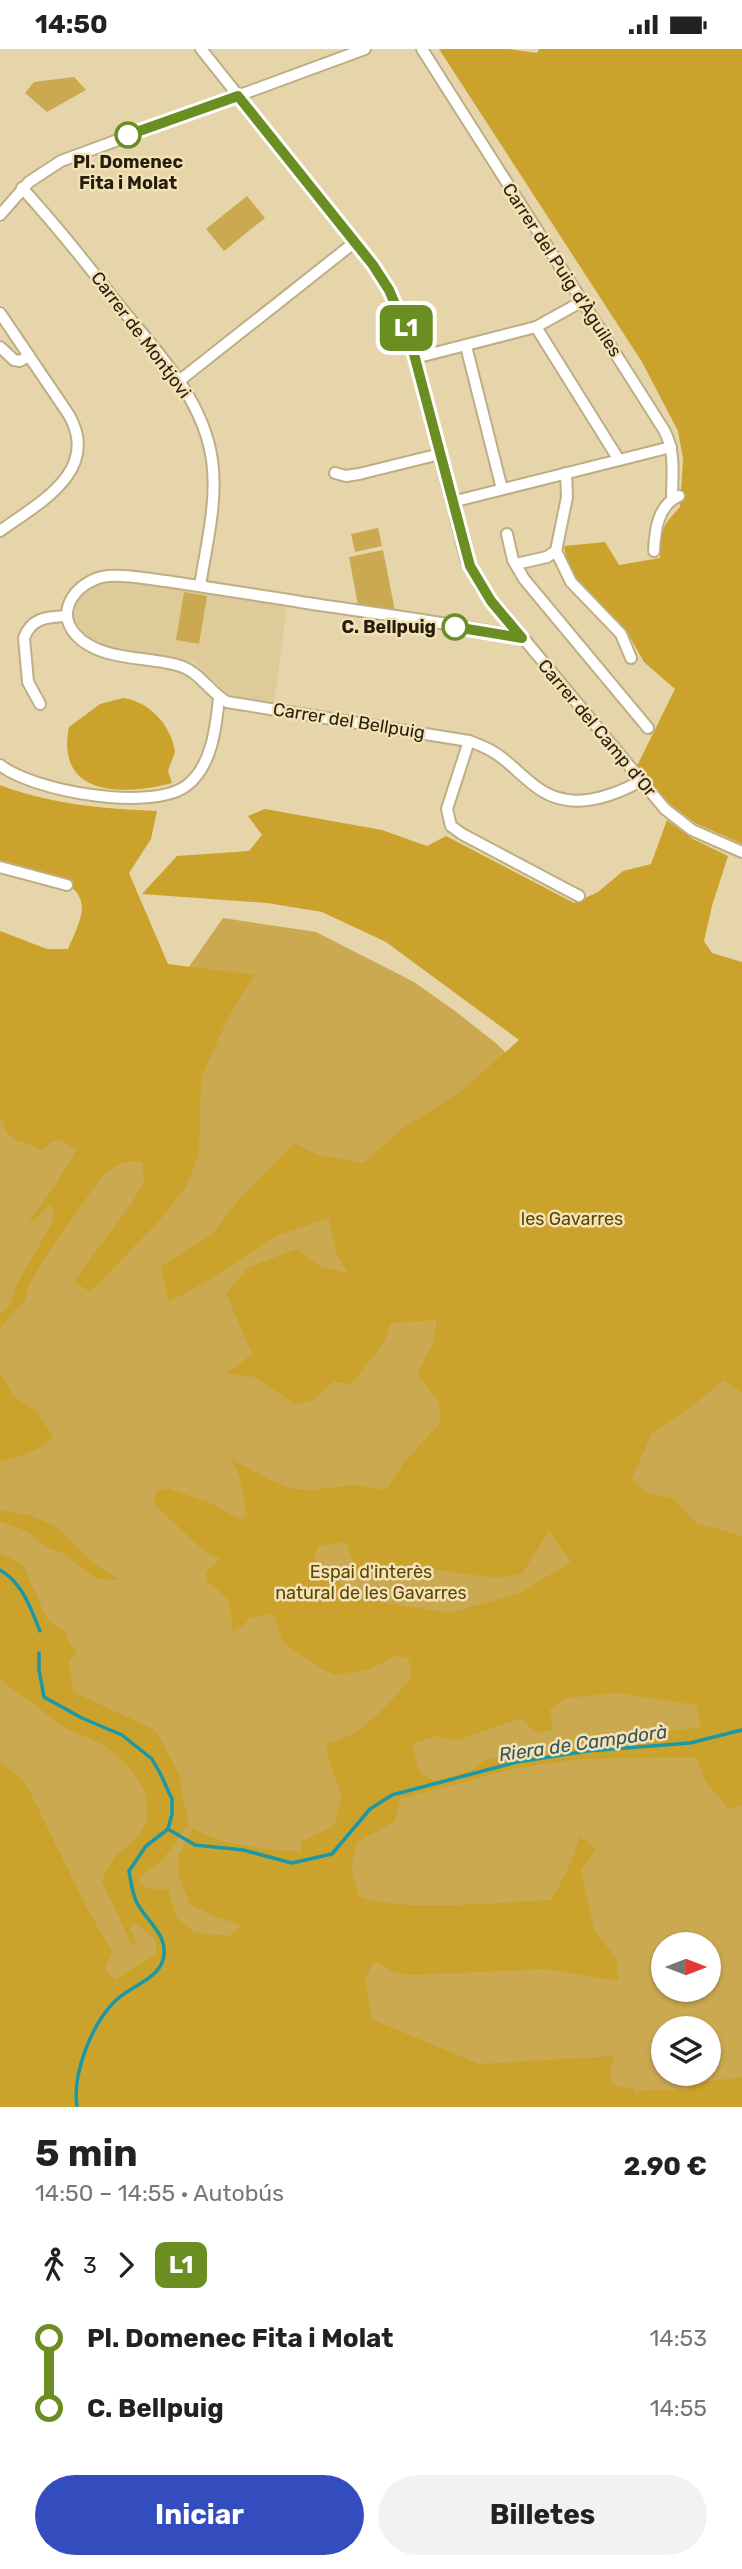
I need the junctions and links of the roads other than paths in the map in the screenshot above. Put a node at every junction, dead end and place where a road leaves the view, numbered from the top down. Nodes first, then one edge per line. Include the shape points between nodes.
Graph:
1 (201, 49) edge
2 (365, 49) edge
3 (422, 49) edge
4 (238, 96) junction
5 (22, 188) junction
6 (0, 215) edge
7 (355, 242) junction
8 (581, 302) junction
9 (0, 313) edge
10 (536, 327) junction
11 (466, 345) junction
12 (0, 347) edge
13 (29, 356) junction
14 (415, 358) junction
15 (179, 381) junction
16 (671, 447) junction
17 (440, 454) junction
18 (619, 460) junction
19 (335, 473) dead end
20 (566, 473) junction
21 (502, 489) junction
22 (452, 502) junction
23 (0, 531) edge
24 (507, 534) dead end
25 (556, 551) junction
26 (654, 551) dead end
27 (516, 563) junction
28 (200, 586) junction
29 (66, 616) junction
30 (522, 638) junction
31 (632, 659) dead end
32 (219, 698) junction
33 (40, 705) dead end
34 (648, 727) dead end
35 (469, 741) junction
36 (0, 765) edge
37 (641, 781) junction
38 (742, 852) edge
39 (0, 867) edge
40 (67, 885) dead end
41 (579, 896) dead end

1 - 4 street, Carrer del Camp d'Or
2 - 4 street
3 - 8 street, Carrer del Puig d'Àguiles
4 - 5 street via 61,161
4 - 7 street, Carrer del Camp d'Or
5 - 6 street
5 - 15 street, Carrer de Montjovi
7 - 14 street, Carrer del Camp d'Or via 389,290
7 - 15 street
8 - 10 street
8 - 16 street, Carrer del Puig d'Àguiles
9 - 13 street
10 - 11 street
10 - 18 street
11 - 14 street
11 - 21 street
12 - 13 street via 14,360
13 - 23 street via 76,426 78,451 54,492
14 - 17 street, Carrer del Camp d'Or
15 - 28 street, Carrer de Montjovi via 204,426 212,462 211,510
16 - 18 street
16 - 26 street, Carrer del Puig d'Àguiles via 676,497 660,516
17 - 19 street via 359,474
17 - 22 street, Carrer del Camp d'Or
18 - 20 street
20 - 21 street
20 - 25 street via 567,496
21 - 22 street
22 - 30 street, Carrer del Camp d'Or via 470,566
24 - 27 street
25 - 27 street
25 - 31 street via 571,582 621,634
27 - 34 street via 524,579
28 - 29 street via 119,575 100,577 82,587
28 - 30 street
29 - 32 street, Carrer del Bellpuig via 78,636 95,648 187,669
29 - 33 street via 36,621 26,631 27,682
30 - 37 street, Carrer del Camp d'Or
32 - 35 street, Carrer del Bellpuig
32 - 36 street via 204,762 186,786 170,793 105,797 31,783
35 - 37 street, Carrer del Bellpuig via 504,757 556,798 594,800
35 - 41 street via 447,809 451,825
37 - 38 street, Carrer del Camp d'Or via 665,809 692,830
39 - 40 street

